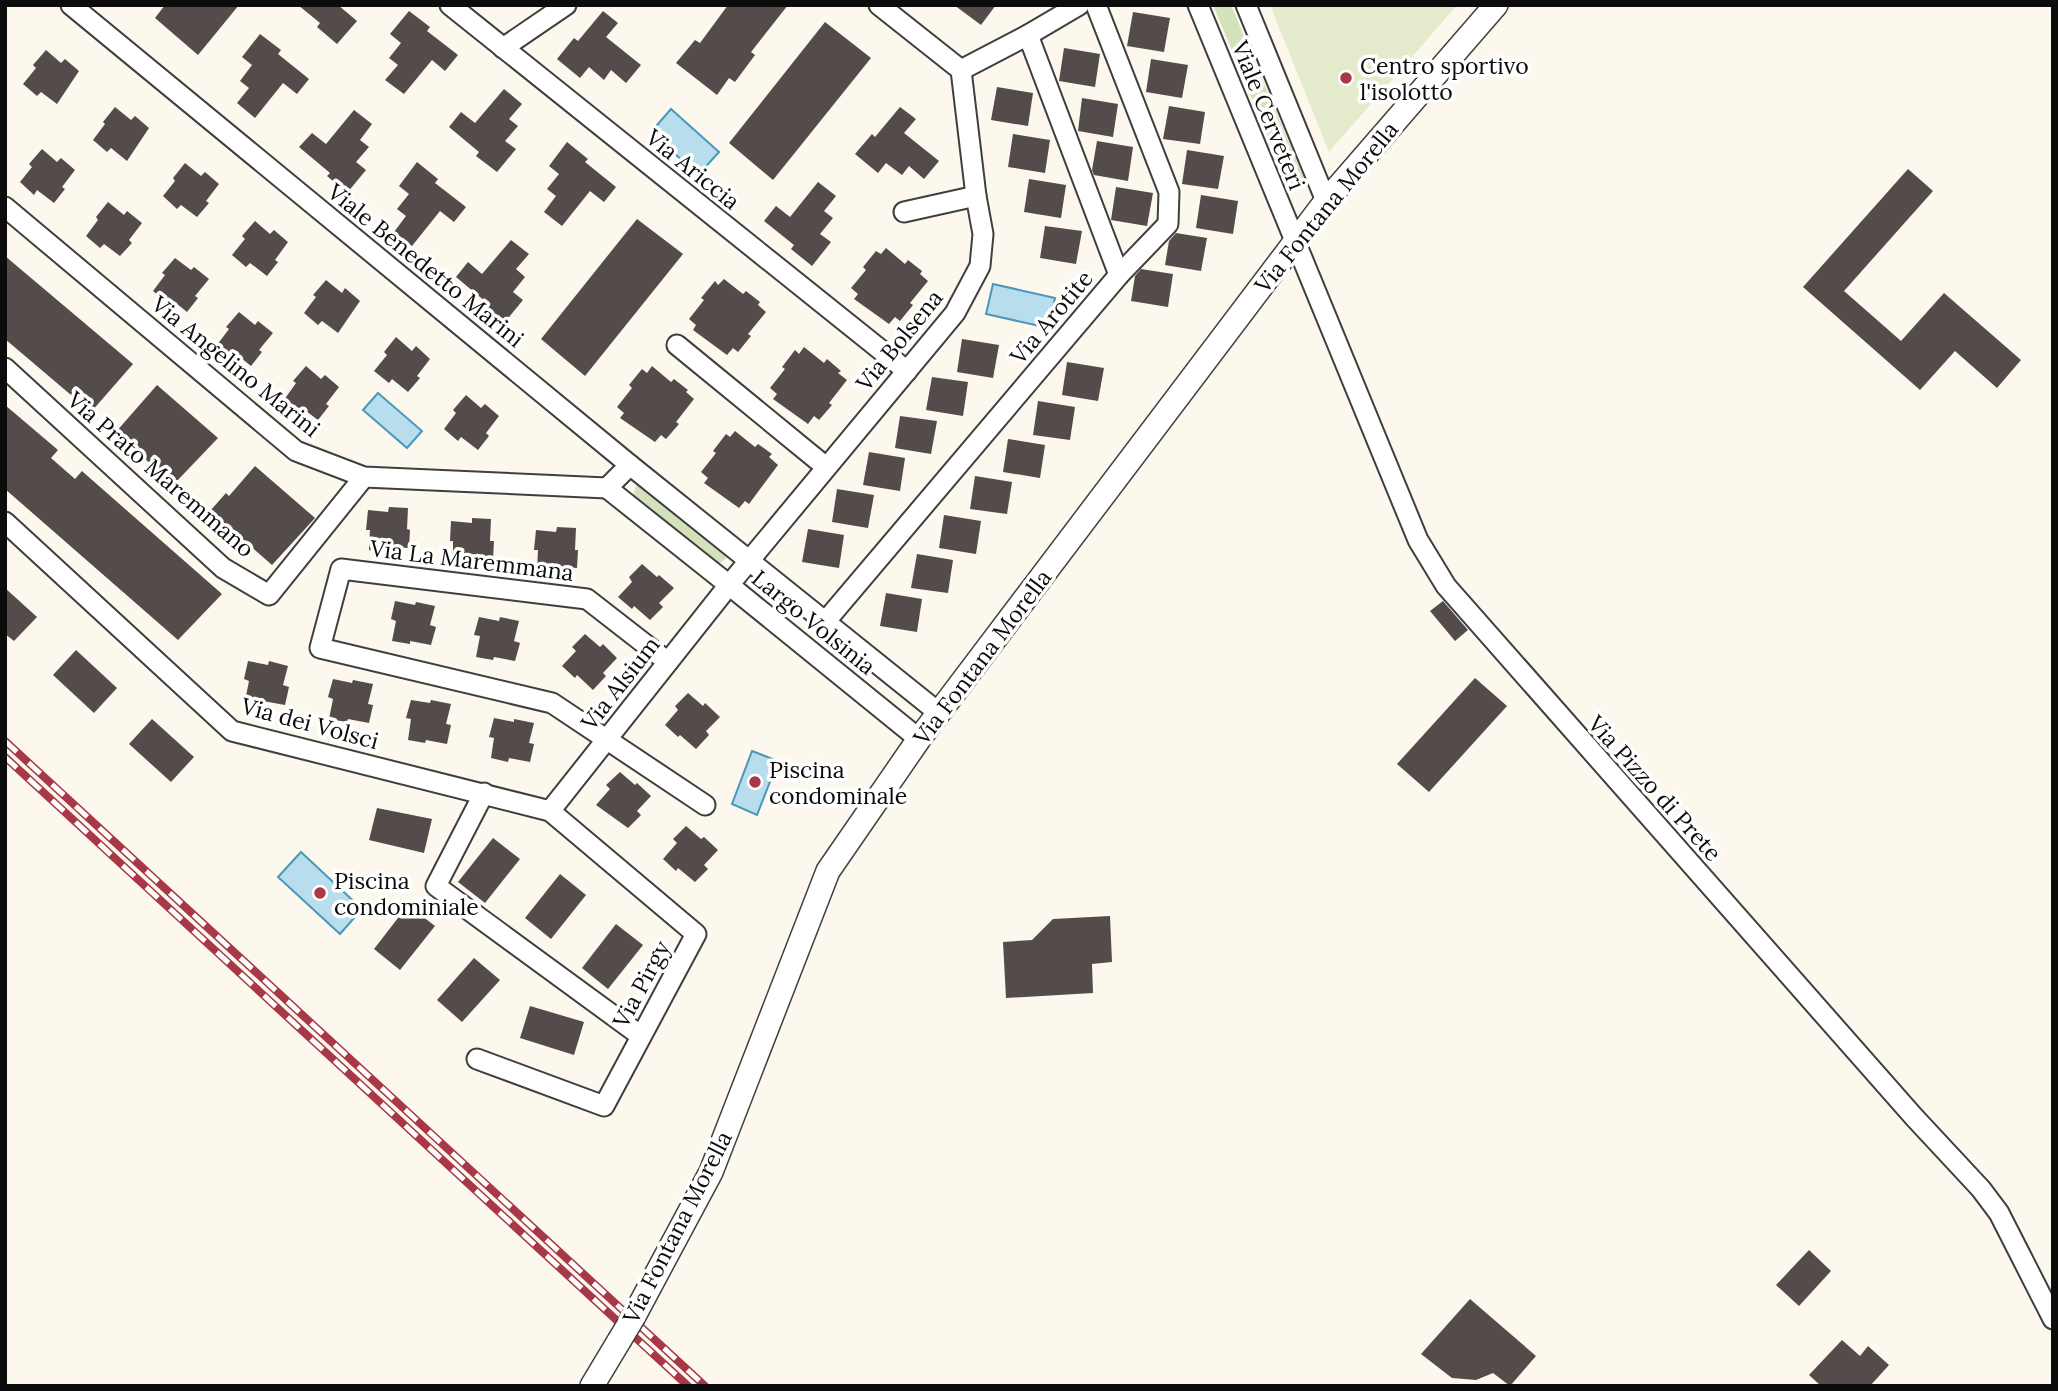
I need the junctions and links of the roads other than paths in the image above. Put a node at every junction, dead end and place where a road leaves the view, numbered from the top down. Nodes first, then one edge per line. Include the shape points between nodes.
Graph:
1 (71, 5) edge
2 (450, 5) edge
3 (566, 5) edge
4 (879, 5) edge
5 (1079, 5) edge
6 (1096, 5) edge
7 (1198, 5) edge
8 (1245, 5) edge
9 (1496, 5) edge
10 (1028, 35) junction
11 (503, 48) junction
12 (961, 70) junction
13 (976, 196) junction
14 (1326, 201) junction
15 (5, 207) edge
16 (904, 212) dead end
17 (1295, 243) junction
18 (1119, 275) junction
19 (677, 345) dead end
20 (5, 368) edge
21 (907, 371) junction
22 (630, 465) junction
23 (826, 467) junction
24 (364, 477) junction
25 (607, 488) junction
26 (5, 522) edge
27 (751, 561) junction
28 (729, 585) junction
29 (825, 622) junction
30 (668, 662) junction
31 (939, 713) junction
32 (919, 739) junction
33 (606, 740) junction
34 (484, 793) junction
35 (705, 805) dead end
36 (550, 811) junction
37 (642, 1035) junction
38 (477, 1059) dead end
39 (2053, 1319) edge
40 (593, 1386) edge

1 - 22 street, Viale Benedetto Marini
2 - 11 street, Via Ariccia
3 - 11 street
4 - 12 street
5 - 10 street
6 - 18 street, Via Arotite via 1169,192 1168,224
7 - 17 street, Viale Cerveteri
8 - 14 street, Viale Cerveteri
9 - 14 street, Via Fontana Morella
10 - 12 street
10 - 18 street
11 - 21 street, Via Ariccia
12 - 13 street, Via Bolsena
13 - 16 street
13 - 21 street, Via Bolsena via 983,234 980,266 955,313
14 - 17 street, Via Fontana Morella
15 - 24 street, Via Angelino Marini via 296,451
17 - 31 street, Via Fontana Morella
17 - 39 street, Via Pizzo di Prete via 1418,540 1450,592 1981,1189 2013,1237
18 - 29 street, Via Arotite
19 - 23 street
20 - 24 street, Via Prato Maremmano via 223,568 268,595
21 - 23 street, Via Bolsena
22 - 25 street
22 - 27 street, Viale Benedetto Marini
23 - 27 street, Via Bolsena
24 - 25 street, Via Angelino Marini
25 - 28 street
26 - 34 street, Via dei Volsci via 232,731
27 - 28 street, Largo Volsinia
27 - 29 street, Largo Volsinia
28 - 30 street, Via Alsium
28 - 32 street, Largo Volsinia
29 - 31 street, Largo Volsinia
30 - 33 street, Via Alsium
30 - 33 street, Via La Maremmana via 587,599 341,569 320,648 552,703
31 - 32 street, Via Fontana Morella
32 - 40 street, Via Fontana Morella, bridge via 828,870 710,1172
33 - 35 street
33 - 36 street, Via Alsium
34 - 36 street, Via dei Volsci
34 - 37 street via 436,886
36 - 37 street, Via Pirgy via 696,934
37 - 38 street, Via Pirgy via 604,1106

